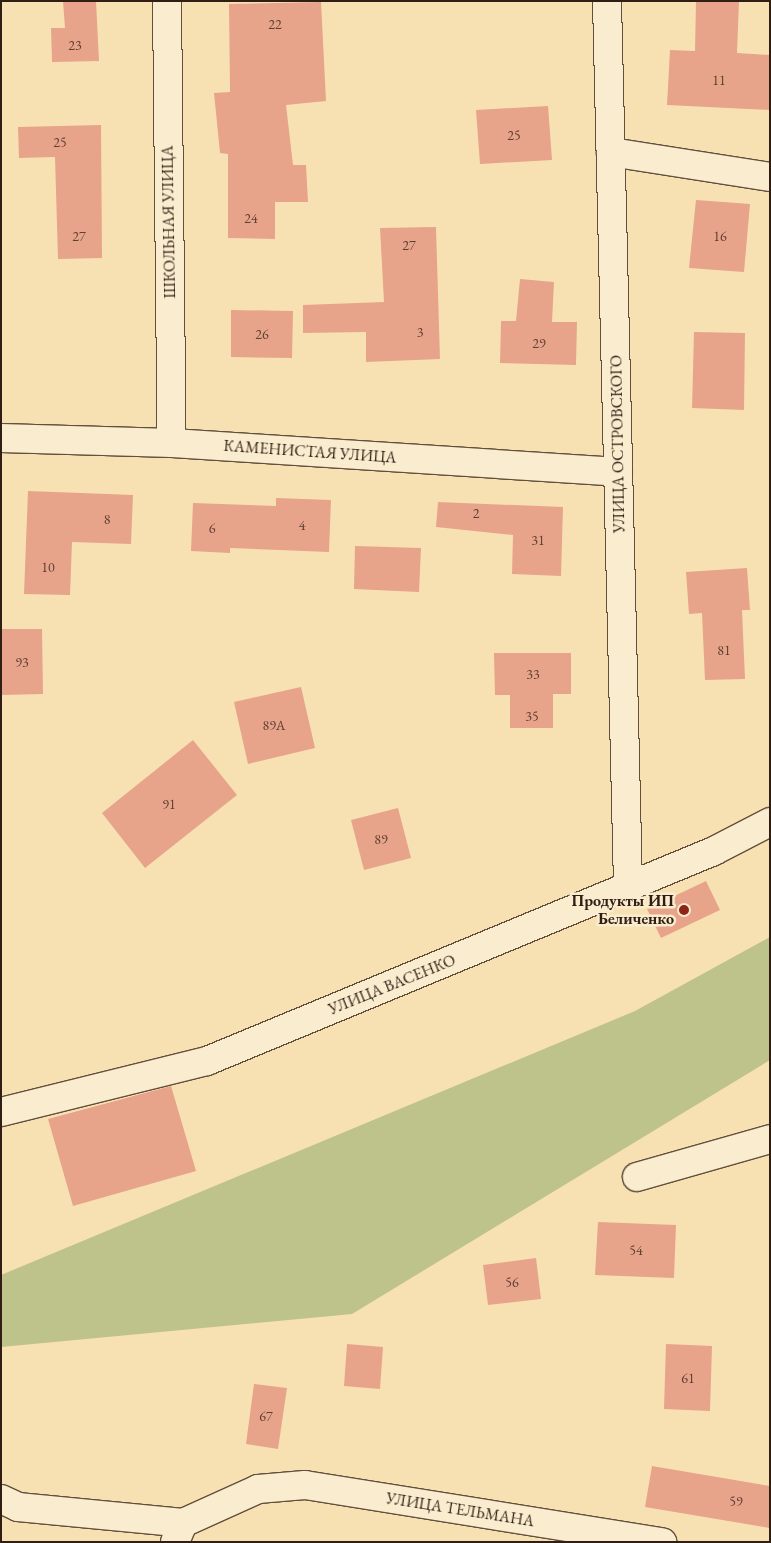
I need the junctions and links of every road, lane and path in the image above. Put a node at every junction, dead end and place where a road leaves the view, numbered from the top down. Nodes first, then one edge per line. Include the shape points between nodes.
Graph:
1 (167, 1) edge
2 (607, 1) edge
3 (610, 152) junction
4 (770, 177) edge
5 (1, 438) edge
6 (172, 443) junction
7 (618, 472) junction
8 (770, 822) edge
9 (628, 887) junction
10 (1, 1112) edge
11 (770, 1139) edge
12 (637, 1177) dead end
13 (1, 1499) edge
14 (179, 1533) edge
15 (662, 1542) edge

1 - 6 street, ШКОЛЬНАЯ УЛИЦА
2 - 3 street, УЛИЦА ОСТРОВСКОГО
3 - 4 street
3 - 7 street, УЛИЦА ОСТРОВСКОГО
5 - 6 street, КАМЕНИСТАЯ УЛИЦА
6 - 7 street, КАМЕНИСТАЯ УЛИЦА
7 - 9 street, УЛИЦА ОСТРОВСКОГО
8 - 9 street, УЛИЦА ВАСЕНКО via 714,851
9 - 10 street, УЛИЦА ВАСЕНКО via 207,1061
11 - 12 street
13 - 14 street via 18,1507
14 - 15 street, УЛИЦА ТЕЛЬМАНА via 258,1489 305,1485

